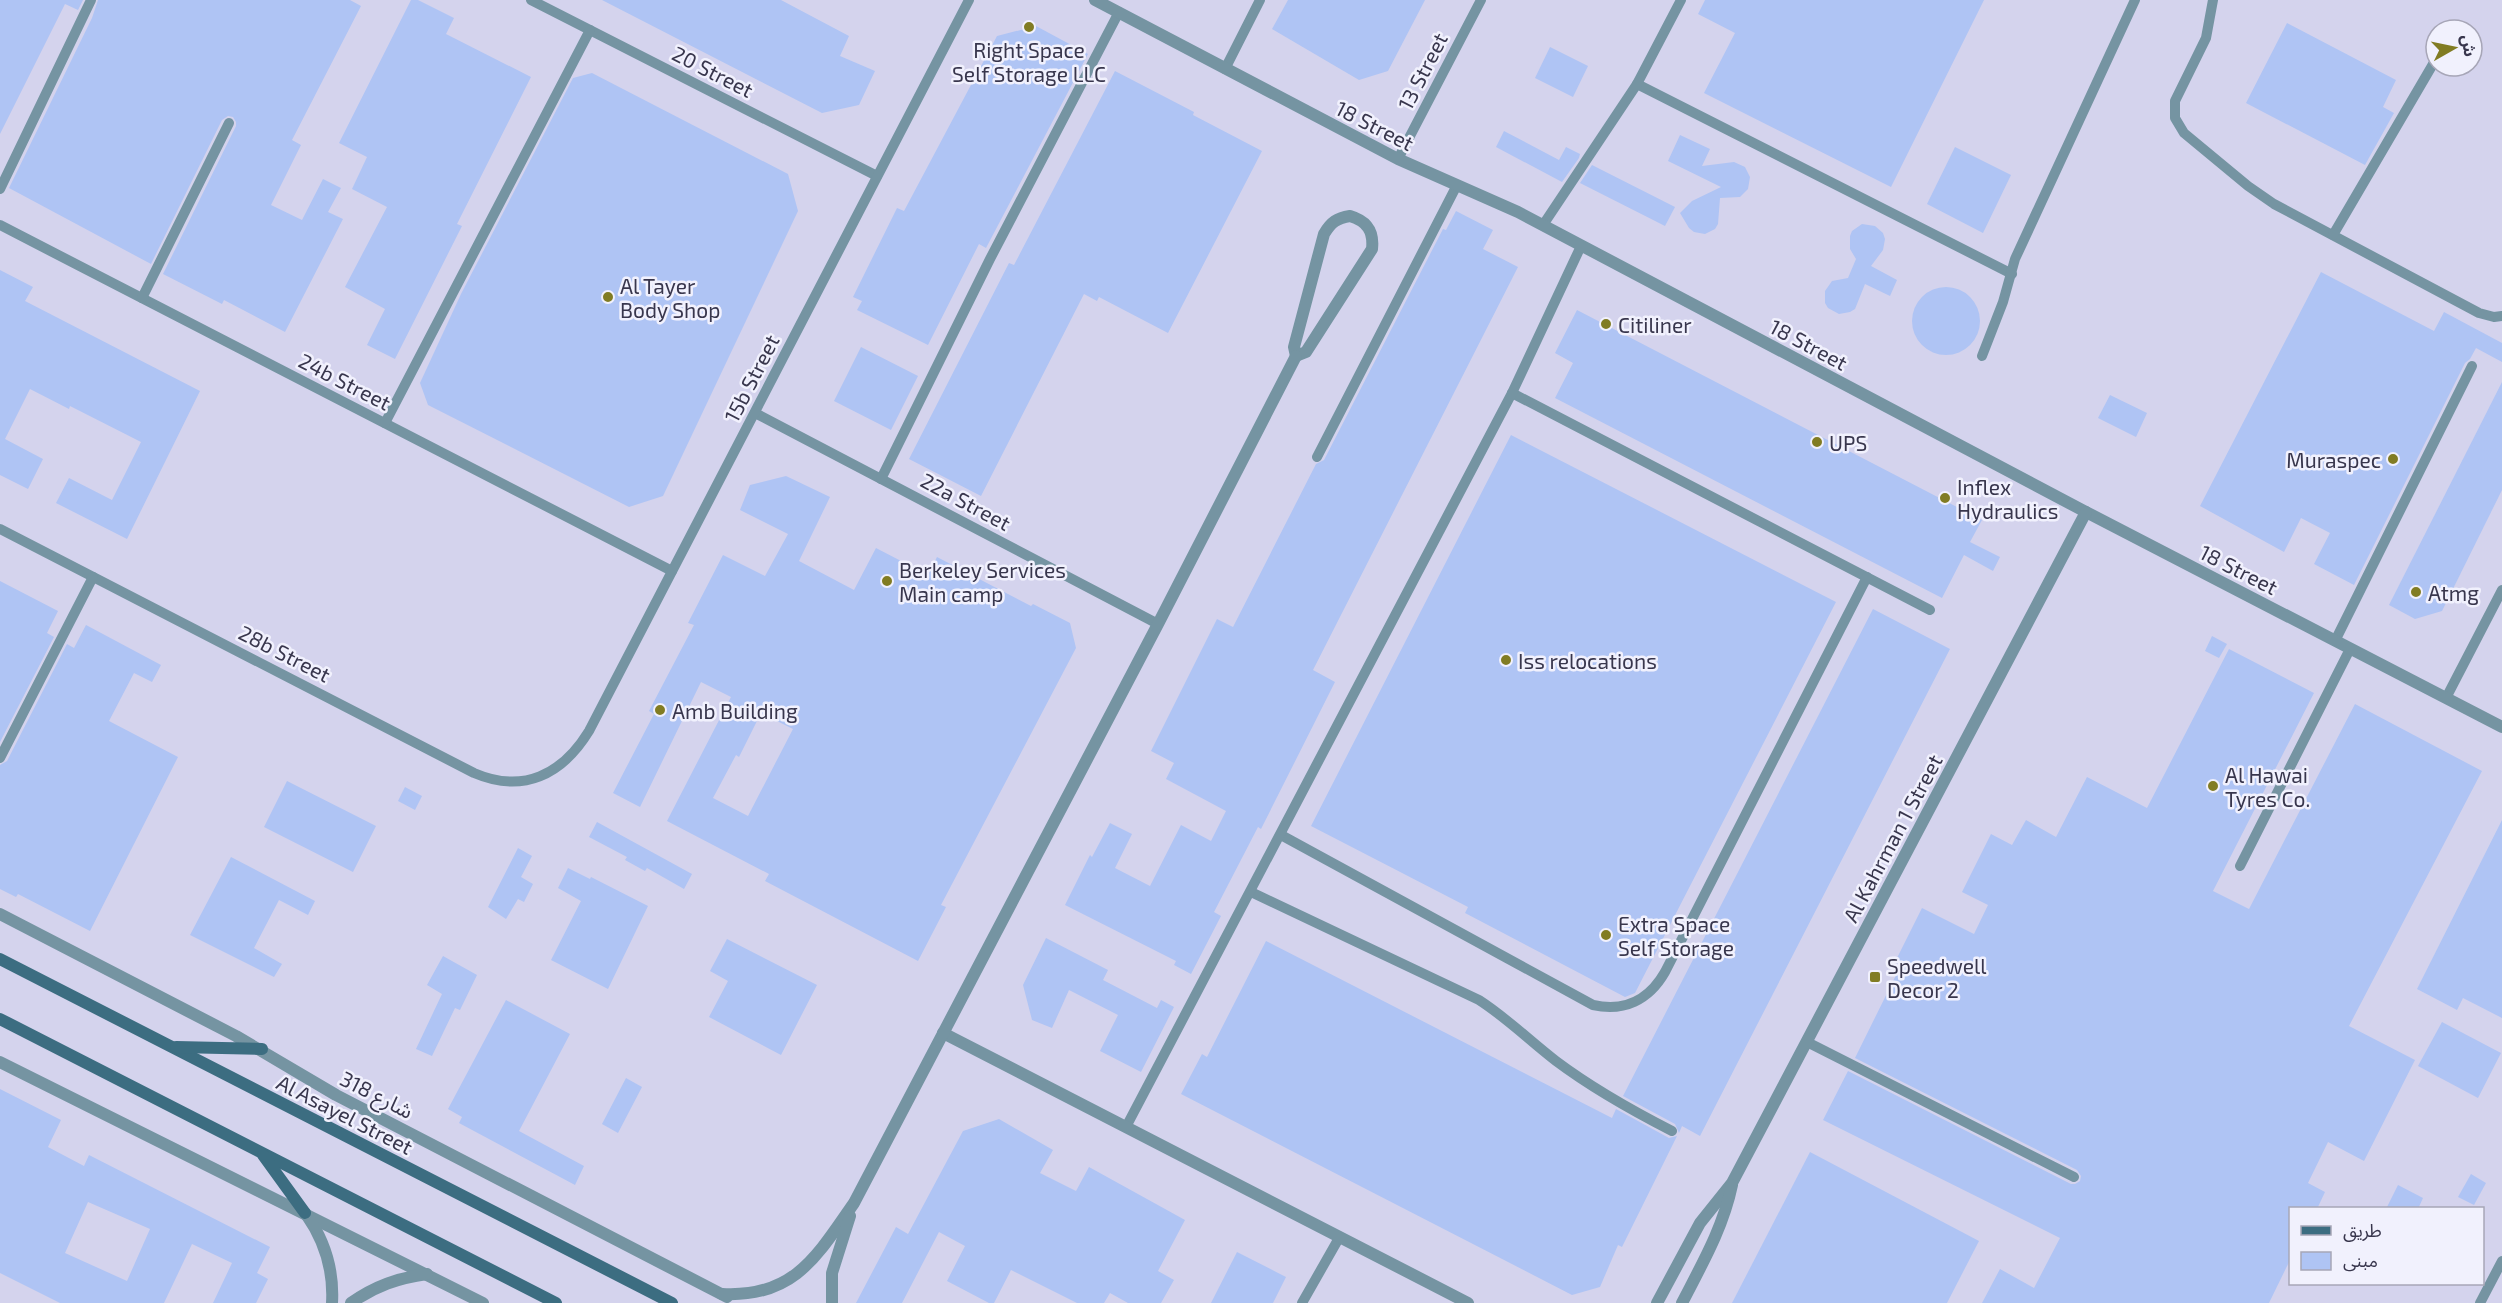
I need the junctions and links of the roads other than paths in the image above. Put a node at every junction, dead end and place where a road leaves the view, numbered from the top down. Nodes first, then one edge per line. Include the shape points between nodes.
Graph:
1 (91, 0) edge
2 (531, 0) edge
3 (969, 0) edge
4 (1095, 0) edge
5 (1260, 0) edge
6 (1481, 0) edge
7 (1681, 0) edge
8 (2135, 0) edge
9 (2212, 0) edge
10 (1119, 12) junction
11 (590, 30) junction
12 (1225, 69) junction
13 (2425, 78) edge
14 (1636, 84) junction
15 (229, 123) dead end
16 (1398, 159) junction
17 (877, 176) junction
18 (1457, 185) junction
19 (0, 189) edge
20 (0, 225) edge
21 (1543, 225) junction
22 (2333, 235) junction
23 (1581, 246) junction
24 (2012, 274) junction
25 (142, 298) junction
26 (2502, 316) edge
27 (1296, 356) junction
28 (1982, 356) dead end
29 (2472, 366) dead end
30 (1512, 393) junction
31 (755, 413) junction
32 (385, 423) junction
33 (1317, 457) dead end
34 (881, 479) junction
35 (2086, 512) junction
36 (0, 529) edge
37 (672, 571) junction
38 (93, 577) junction
39 (1867, 577) junction
40 (2502, 590) edge
41 (1930, 610) dead end
42 (1158, 624) junction
43 (2335, 641) junction
44 (2350, 649) junction
45 (2446, 698) junction
46 (2502, 727) edge
47 (0, 758) edge
48 (557, 768) joint
49 (1281, 835) junction
50 (2240, 866) dead end
51 (1251, 892) junction
52 (0, 914) edge
53 (0, 959) edge
54 (0, 1019) edge
55 (943, 1033) junction
56 (1807, 1042) junction
57 (171, 1047) junction
58 (262, 1049) junction
59 (0, 1062) edge
60 (1126, 1127) junction
61 (1672, 1131) dead end
62 (261, 1152) junction
63 (2074, 1177) dead end
64 (1732, 1183) junction
65 (854, 1203) junction
66 (305, 1213) junction
67 (1339, 1238) junction
68 (2502, 1261) edge
69 (428, 1274) junction
70 (722, 1294) junction
71 (1657, 1302) edge
72 (332, 1303) edge
73 (351, 1303) edge
74 (483, 1303) edge
75 (556, 1303) edge
76 (672, 1303) edge
77 (739, 1303) edge
78 (832, 1303) edge
79 (1302, 1303) edge
80 (1468, 1303) edge
81 (1682, 1303) edge
82 (2480, 1303) edge

1 - 19 lane
2 - 11 lane, 20 Street
3 - 17 lane, 15b Street
4 - 10 street, 18 Street
5 - 12 lane
6 - 16 lane, 13 Street
7 - 14 lane
8 - 24 lane via 2015,259
9 - 22 lane via 2203,48 2175,101 2179,126 2260,196
10 - 12 street, 18 Street
10 - 34 lane
11 - 17 lane, 20 Street
11 - 32 lane
12 - 16 street, 18 Street
13 - 22 lane
14 - 21 lane
14 - 24 lane
15 - 25 lane
16 - 18 street, 18 Street
17 - 31 lane, 15b Street
18 - 21 street, 18 Street
18 - 33 lane
20 - 25 lane, 24b Street
21 - 23 street, 18 Street
22 - 26 lane via 2479,313
23 - 30 lane
23 - 35 street, 18 Street
24 - 28 lane
25 - 32 lane, 24b Street
27 - 27 street via 1306,352 1372,249 1373,237 1361,219 1339,218 1324,234 1294,347
27 - 42 street
29 - 43 lane
30 - 39 lane
30 - 49 lane
31 - 34 lane, 22a Street
31 - 37 lane, 15b Street
32 - 37 lane, 24b Street
34 - 42 lane, 22a Street
35 - 43 street, 18 Street
35 - 56 street, Al Kahrman 1 Street
36 - 38 lane, 28b Street
37 - 48 lane, 15b Street via 589,731
38 - 47 lane
38 - 48 lane, 28b Street via 486,778 526,780
39 - 41 lane
39 - 49 lane via 1665,972 1651,992 1630,1005 1593,1005
40 - 45 lane
42 - 55 street
43 - 44 street, 18 Street
44 - 45 street, 18 Street
44 - 50 lane
45 - 46 street, 18 Street
49 - 51 lane
51 - 60 lane
51 - 61 lane via 1479,1000 1583,1080
52 - 58 street, شارع 318
53 - 57 main road, Al Asayel Street
54 - 62 main road
55 - 60 street
55 - 65 street
56 - 63 lane
56 - 64 street, Al Kahrman 1 Street
57 - 58 main road
57 - 76 main road, Al Asayel Street
58 - 70 street, شارع 318 via 336,1095
59 - 66 street
60 - 67 street
62 - 66 main road
62 - 75 main road
64 - 71 street, Al Kahrman 1 Street via 1700,1224
64 - 81 street, Al Kahrman 1 Street via 1714,1240
65 - 70 street via 814,1259 788,1281 756,1293
65 - 78 street via 832,1273
66 - 69 street
66 - 72 street via 331,1267
67 - 79 lane
67 - 80 street
68 - 82 lane
69 - 73 street via 379,1286
69 - 74 street
70 - 77 street, شارع 318

